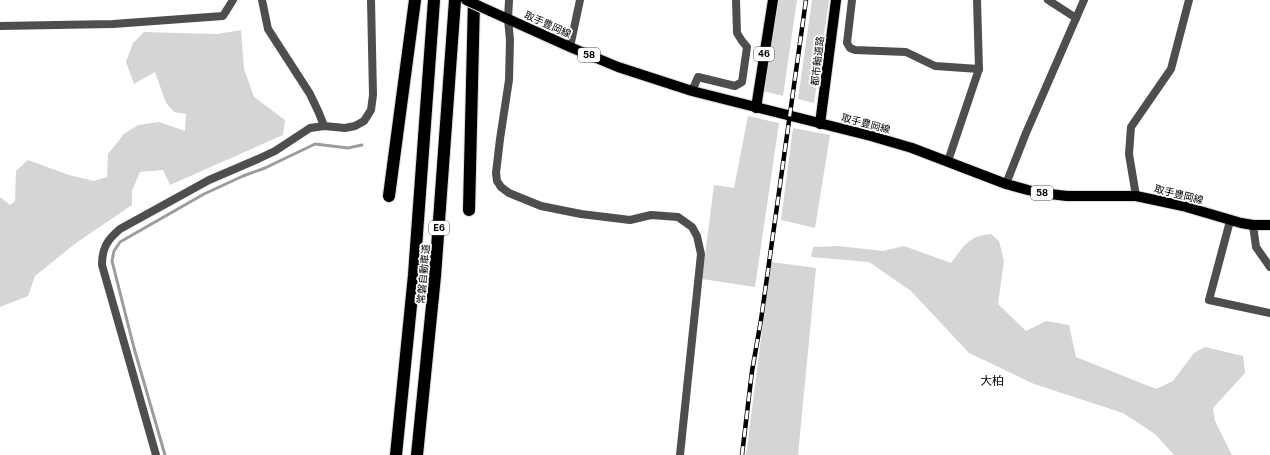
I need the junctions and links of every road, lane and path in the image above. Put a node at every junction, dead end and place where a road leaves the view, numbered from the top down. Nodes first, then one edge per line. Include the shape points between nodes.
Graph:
1 (233, 0) edge
2 (262, 0) edge
3 (372, 0) edge
4 (415, 0) edge
5 (434, 0) edge
6 (455, 0) edge
7 (466, 0) edge
8 (474, 0) edge
9 (509, 0) edge
10 (580, 0) edge
11 (736, 0) edge
12 (773, 0) edge
13 (836, 0) edge
14 (852, 0) edge
15 (977, 0) edge
16 (1048, 0) edge
17 (1084, 0) edge
18 (1189, 0) edge
19 (1076, 18) junction
20 (508, 19) junction
21 (0, 26) edge
22 (570, 47) junction
23 (979, 69) junction
24 (692, 91) junction
25 (756, 108) junction
26 (820, 124) junction
27 (324, 126) junction
28 (948, 161) junction
29 (1006, 184) junction
30 (389, 196) dead end
31 (1136, 196) junction
32 (469, 210) dead end
33 (1230, 221) junction
34 (1253, 225) junction
35 (1270, 225) edge
36 (1270, 267) edge
37 (1270, 313) edge
38 (156, 455) edge
39 (396, 455) edge
40 (417, 455) edge
41 (680, 455) edge

1 - 21 street via 223,16 112,24
2 - 27 street via 268,29 310,94
3 - 27 street via 371,110 364,121 355,126
4 - 30 highway
5 - 39 highway, 常磐自動車道 / E6 via 414,275
6 - 40 highway, 常磐自動車道 / E6 via 435,276
7 - 20 main road, 取手豊岡線 / 58, bridge
8 - 32 highway
9 - 20 street
10 - 22 street
11 - 24 street via 737,33 747,47 742,82 735,86 698,77
12 - 25 main road, 46
13 - 26 main road, 都市軸道路
14 - 23 street via 847,43 850,48 906,52 935,66
15 - 23 street
16 - 19 street
17 - 19 street
18 - 31 street via 1171,69 1130,127 1129,154
19 - 29 street
20 - 22 main road, 取手豊岡線 / 58
20 - 41 street via 509,80 496,172 501,187 541,206 582,214 630,220 651,215 678,217 692,227 697,236 701,254
22 - 24 main road, 取手豊岡線 / 58 via 618,67
23 - 28 street
24 - 25 main road, 取手豊岡線 / 58
25 - 26 main road, 取手豊岡線 / 58
26 - 28 main road, 取手豊岡線 / 58 via 871,136
27 - 38 street via 310,128 275,151 209,180 120,230 105,244 102,265
28 - 29 main road, 取手豊岡線 / 58
29 - 31 main road, 取手豊岡線 / 58 via 1041,193 1067,196
31 - 33 main road, 取手豊岡線 / 58 via 1183,206
33 - 34 main road, 取手豊岡線 / 58
33 - 37 street via 1209,300
34 - 35 main road, 取手豊岡線 / 58
34 - 36 street via 1256,247

